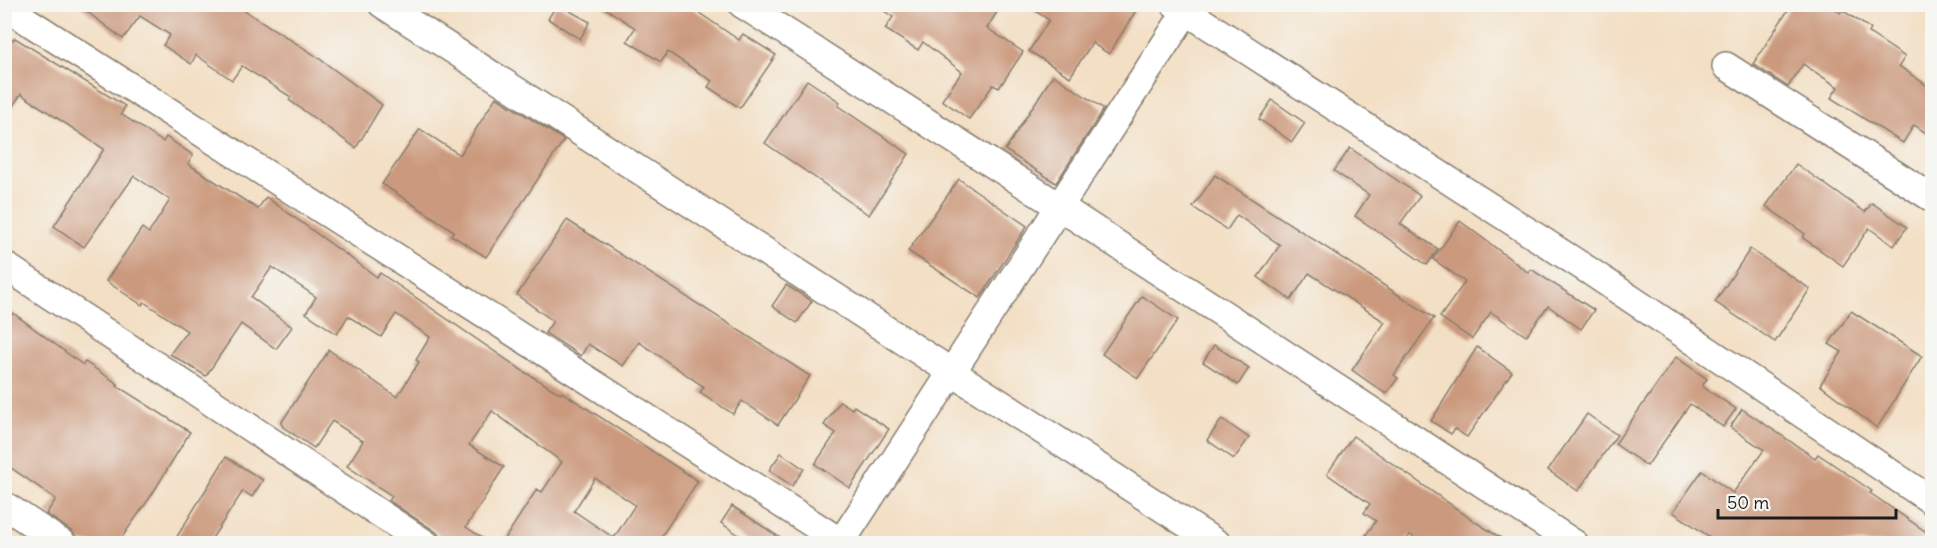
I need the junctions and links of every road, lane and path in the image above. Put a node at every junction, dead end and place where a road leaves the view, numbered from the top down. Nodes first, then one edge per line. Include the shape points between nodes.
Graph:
1 (382, 4) edge
2 (742, 4) edge
3 (4, 6) edge
4 (1185, 7) edge
5 (1726, 66) dead end
6 (1932, 198) edge
7 (1060, 207) junction
8 (4, 265) edge
9 (952, 372) junction
10 (1932, 501) edge
11 (4, 505) edge
12 (63, 543) edge
13 (426, 543) edge
14 (842, 543) edge
15 (1218, 543) edge
16 (1575, 543) edge

1 - 9 street
2 - 7 street
3 - 14 street
4 - 7 street
4 - 10 street
5 - 6 street
7 - 9 street
7 - 16 street
8 - 13 street
9 - 14 street
9 - 15 street
11 - 12 street

